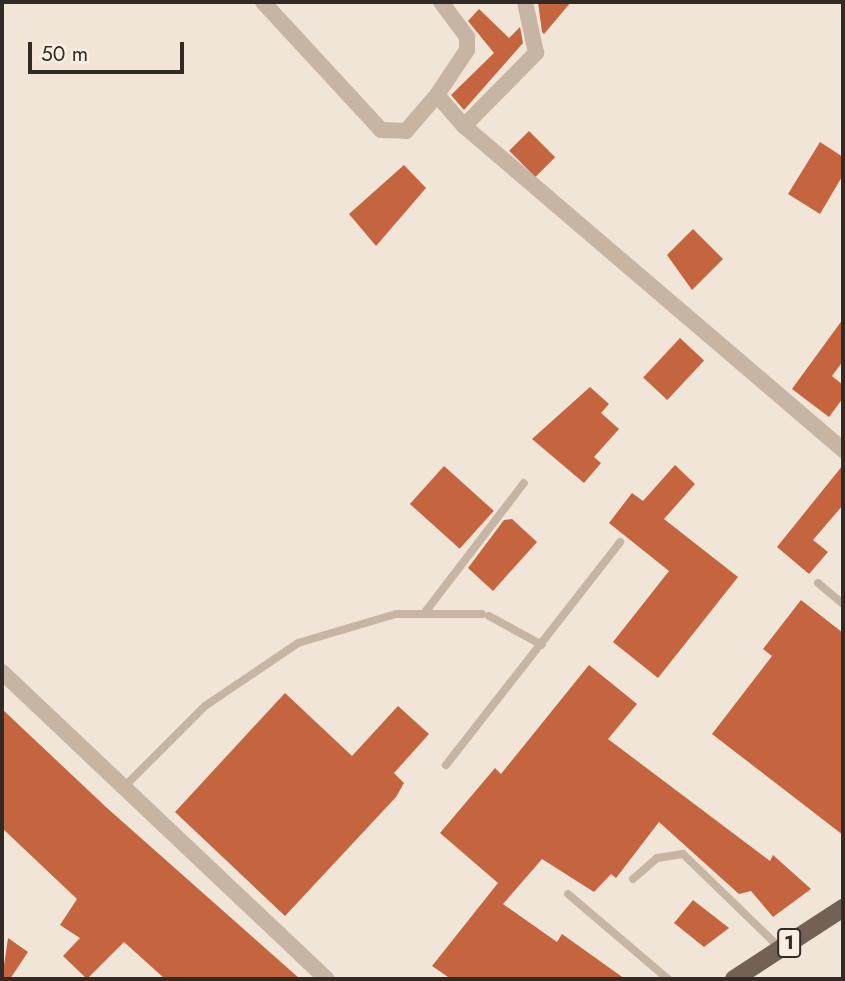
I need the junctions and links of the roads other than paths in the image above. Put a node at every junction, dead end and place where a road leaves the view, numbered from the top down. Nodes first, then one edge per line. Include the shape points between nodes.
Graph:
1 (263, 2) edge
2 (441, 2) edge
3 (525, 2) edge
4 (437, 95) junction
5 (464, 126) junction
6 (843, 450) edge
7 (524, 483) dead end
8 (620, 542) dead end
9 (818, 583) dead end
10 (843, 604) edge
11 (426, 611) junction
12 (542, 645) junction
13 (2, 672) edge
14 (446, 765) dead end
15 (125, 786) junction
16 (633, 879) dead end
17 (568, 894) dead end
18 (843, 908) edge
19 (781, 949) junction
20 (327, 979) edge
21 (668, 979) edge
22 (734, 979) edge

1 - 4 street via 381,130 407,131
2 - 4 street via 467,37 467,50
3 - 5 street via 536,53
4 - 5 street
5 - 6 street
7 - 11 lane
8 - 12 lane
9 - 10 lane
11 - 12 lane via 485,615
11 - 15 lane via 298,643 205,706
12 - 14 lane
13 - 15 street
15 - 20 street
16 - 19 lane via 657,858 683,853
17 - 21 lane
18 - 19 main road, 1
19 - 22 main road, 1

